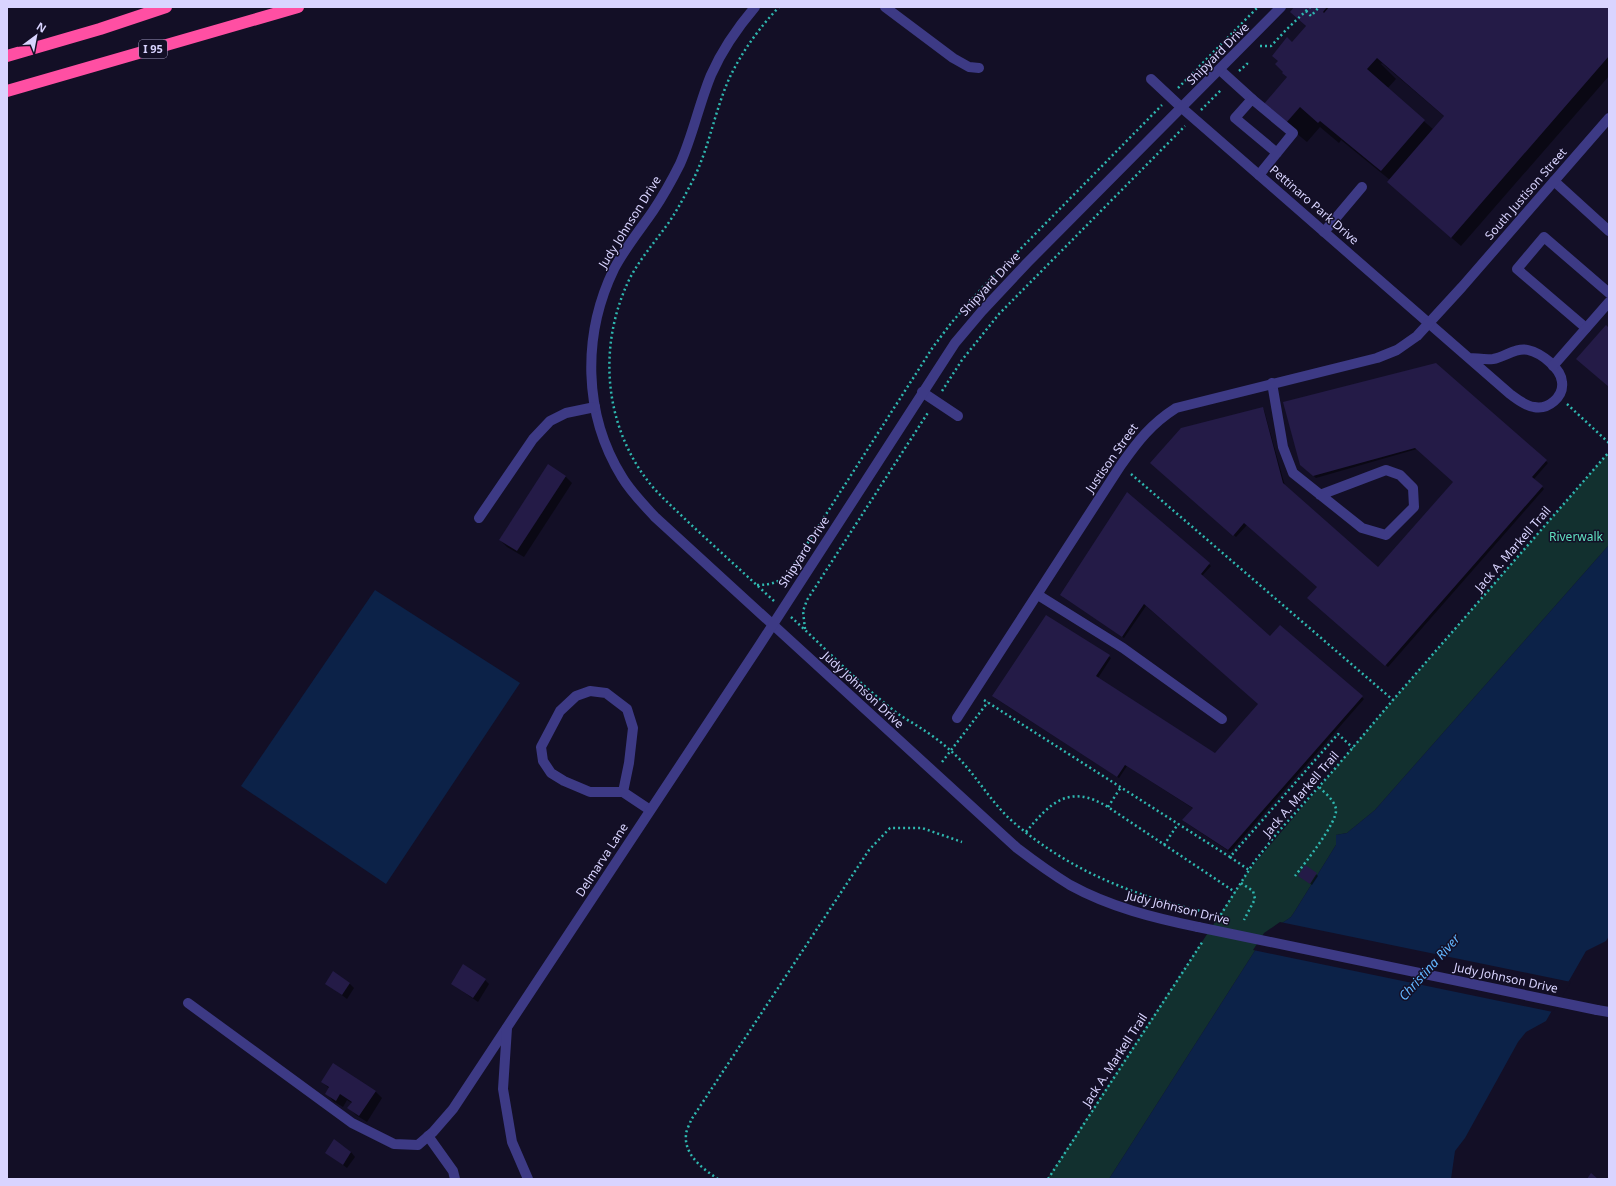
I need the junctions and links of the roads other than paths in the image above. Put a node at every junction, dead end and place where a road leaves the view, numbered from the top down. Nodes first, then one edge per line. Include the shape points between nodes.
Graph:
1 (166, 7) edge
2 (298, 7) edge
3 (755, 7) edge
4 (886, 7) edge
5 (1282, 7) edge
6 (7, 56) edge
7 (979, 68) dead end
8 (1220, 70) junction
9 (1151, 79) dead end
10 (7, 90) edge
11 (1252, 99) junction
12 (1182, 108) junction
13 (1609, 118) edge
14 (1277, 153) junction
15 (1259, 175) junction
16 (1554, 181) junction
17 (1362, 187) dead end
18 (1609, 231) edge
19 (1324, 232) junction
20 (1609, 293) edge
21 (1608, 306) edge
22 (1429, 322) junction
23 (1586, 328) junction
24 (1468, 358) junction
25 (1553, 366) junction
26 (1272, 383) junction
27 (922, 392) junction
28 (595, 407) junction
29 (958, 416) dead end
30 (1320, 495) junction
31 (479, 518) dead end
32 (1038, 595) junction
33 (773, 625) junction
34 (957, 718) dead end
35 (1222, 719) dead end
36 (623, 792) junction
37 (650, 810) junction
38 (188, 1003) dead end
39 (1609, 1012) edge
40 (507, 1028) junction
41 (428, 1136) junction
42 (455, 1179) edge
43 (528, 1179) edge

1 - 6 highway
2 - 10 highway, I 95
3 - 28 street, Judy Johnson Drive via 735,33 718,62 707,87 689,144 679,164 608,282 598,312 592,344
4 - 7 street via 953,58 969,67
5 - 8 street, Shipyard Drive
8 - 11 street
8 - 12 street, Shipyard Drive
9 - 12 street, Pettinaro Park Drive
11 - 14 street via 1294,134
11 - 14 street via 1235,118
12 - 15 street, Pettinaro Park Drive
12 - 27 street, Shipyard Drive via 982,311 955,343
13 - 16 street, South Justison Street
14 - 15 street
15 - 19 street, Pettinaro Park Drive
16 - 18 street
16 - 22 street, South Justison Street
17 - 19 street
19 - 22 street, Pettinaro Park Drive
20 - 23 street via 1544,237 1517,269
21 - 23 street
22 - 24 street, Pettinaro Park Drive
22 - 26 street, Justison Street via 1407,344 1387,354
23 - 25 street
24 - 25 street via 1494,359 1524,349 1535,352
24 - 25 street, Pettinaro Park Drive via 1510,394 1528,406 1541,408 1550,404 1562,390 1560,376
26 - 30 street via 1284,446 1293,473
26 - 32 street, Justison Street via 1176,408 1151,427 1136,444
27 - 29 street
27 - 33 street, Shipyard Drive
28 - 31 street via 550,421 533,439
28 - 33 street, Judy Johnson Drive via 603,436 615,464 640,501
30 - 30 street via 1362,528 1386,535 1414,507 1413,488 1400,475 1386,470
32 - 34 street, Justison Street
32 - 35 street via 1123,648
33 - 37 street, Delmarva Lane
33 - 39 street, Judy Johnson Drive, bridge via 1017,848 1039,865 1091,895 1132,911 1198,927
36 - 36 street via 632,728 627,709 606,693 590,691 576,696 560,711 541,747 543,761 551,774 590,792
36 - 37 street
37 - 40 street, Delmarva Lane
38 - 41 street, Delmarva Lane via 352,1123 394,1144 418,1145
40 - 41 street, Delmarva Lane via 453,1109
40 - 43 street via 503,1089 512,1142
41 - 42 street via 453,1171

